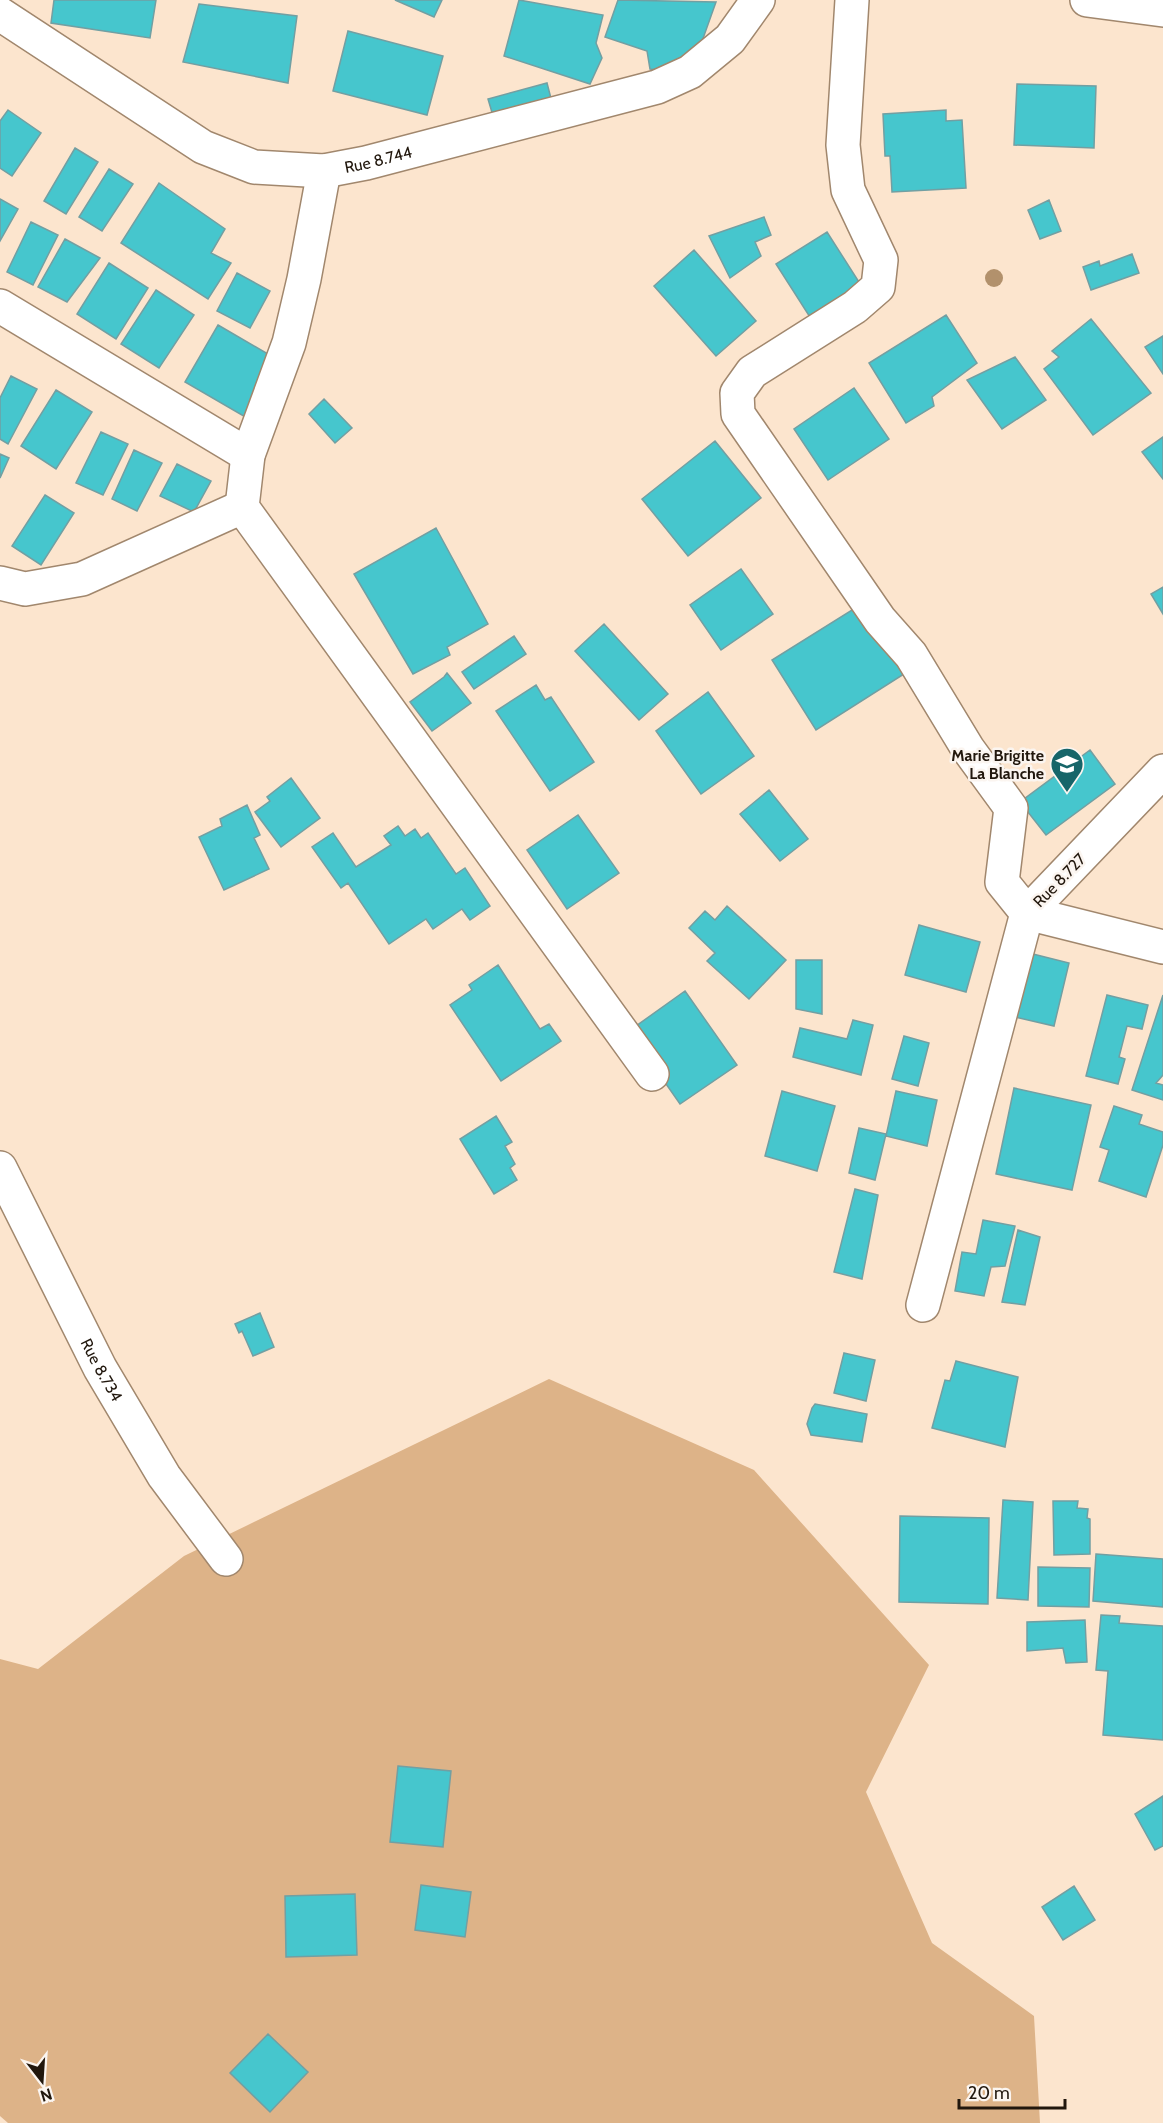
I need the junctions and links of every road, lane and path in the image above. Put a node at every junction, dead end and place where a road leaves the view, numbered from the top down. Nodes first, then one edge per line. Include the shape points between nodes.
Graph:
1 (758, 0) edge
2 (852, 0) edge
3 (1087, 0) edge
4 (1163, 10) edge
5 (0, 15) edge
6 (324, 171) junction
7 (0, 306) edge
8 (248, 455) junction
9 (242, 507) junction
10 (0, 583) edge
11 (1163, 771) edge
12 (1027, 913) junction
13 (1163, 947) edge
14 (652, 1074) dead end
15 (0, 1168) edge
16 (923, 1305) dead end
17 (226, 1559) dead end

1 - 6 street, Rue 8.744 via 730,39 690,72 657,87
2 - 12 street via 843,145 848,190 881,261 878,287 855,307 752,372 737,393 738,414 880,620 911,655 968,749 1011,808 1002,882
3 - 4 street
5 - 6 street, Rue 8.744 via 203,147 254,167
6 - 8 street via 289,342
7 - 8 street
8 - 9 street
9 - 10 street via 82,579 25,590
9 - 14 street
11 - 12 street, Rue 8.727
12 - 13 street, Rue 8.727
12 - 16 street
15 - 17 street, Rue 8.734 via 100,1368 164,1476

